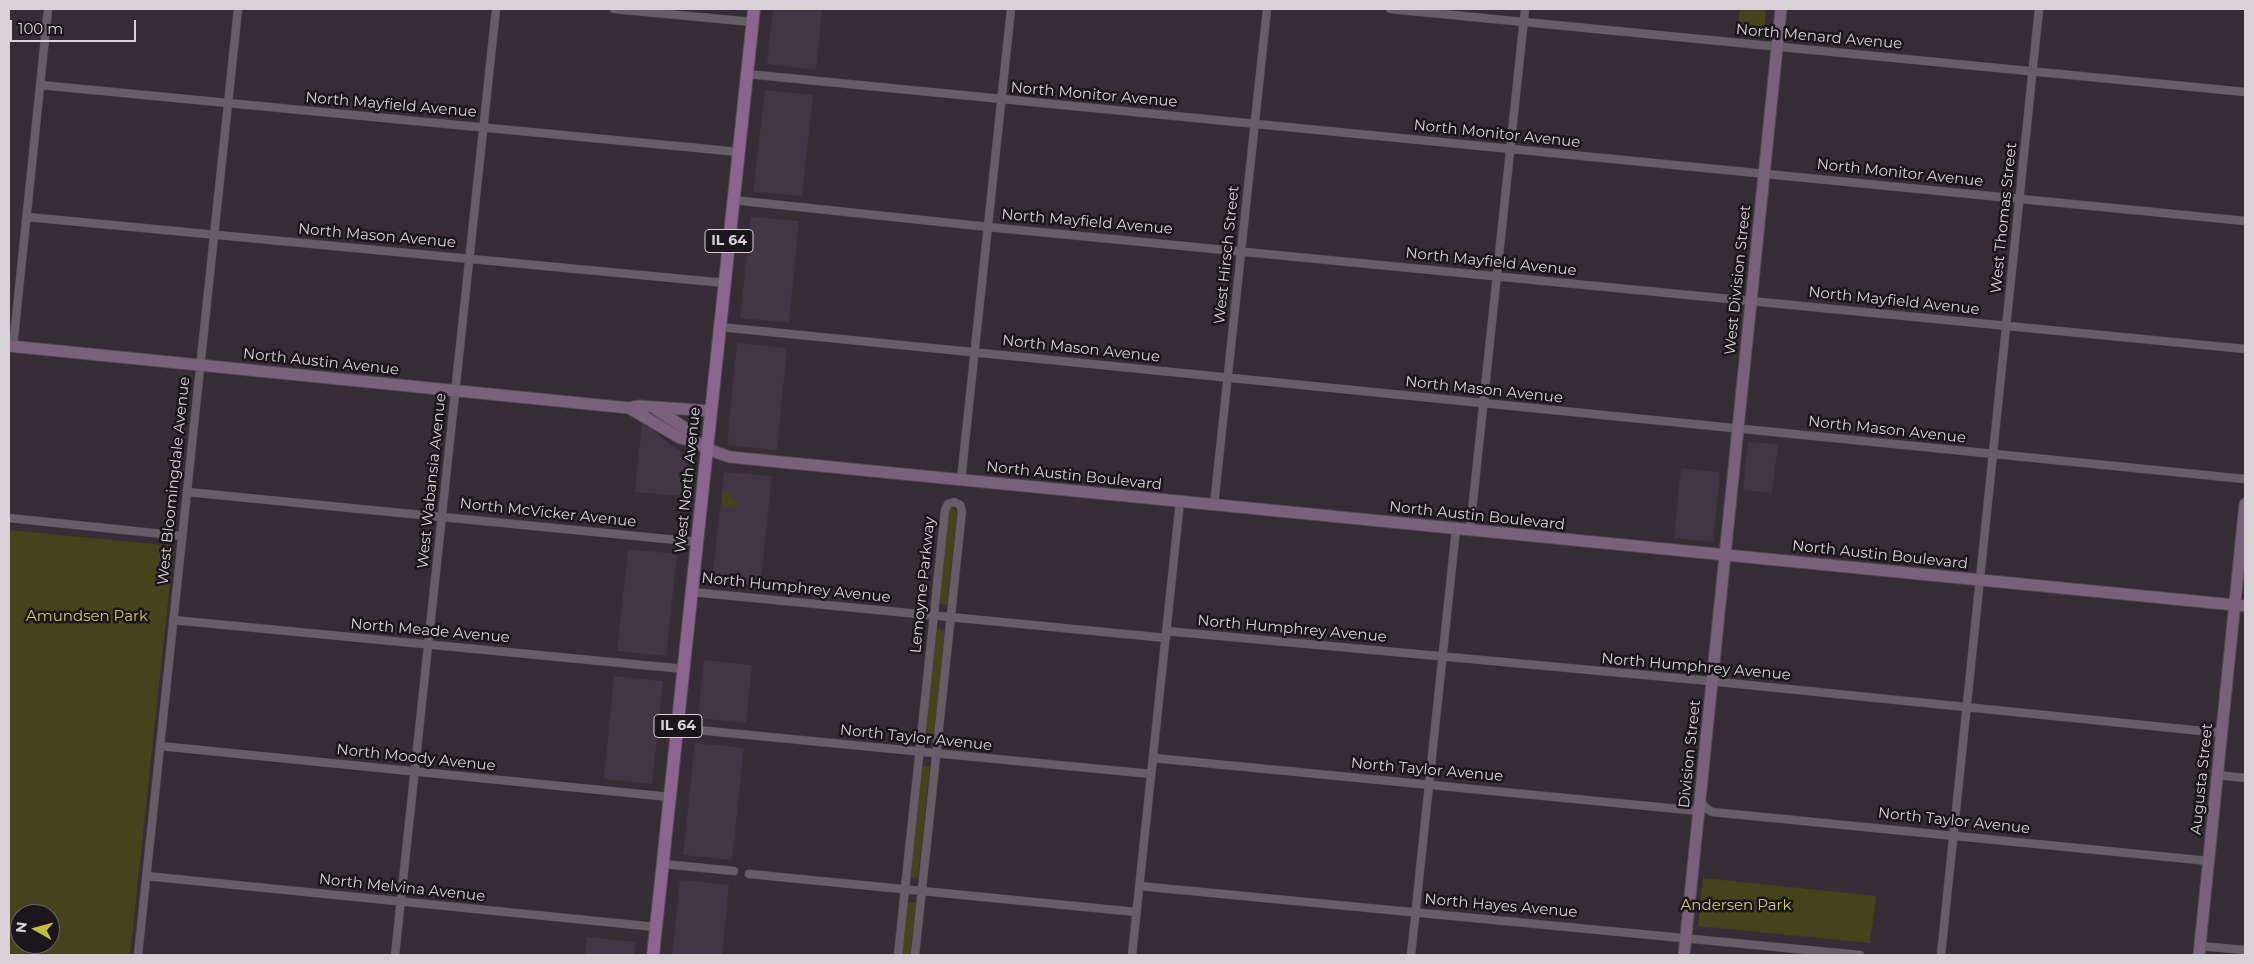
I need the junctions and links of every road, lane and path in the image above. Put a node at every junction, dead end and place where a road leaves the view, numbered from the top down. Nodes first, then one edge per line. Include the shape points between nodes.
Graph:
1 (48, 9) edge
2 (238, 9) edge
3 (496, 9) edge
4 (614, 9) edge
5 (754, 9) edge
6 (1011, 9) edge
7 (1267, 9) edge
8 (1390, 9) edge
9 (1525, 9) edge
10 (1781, 9) edge
11 (2039, 9) edge
12 (752, 22) junction
13 (1524, 22) junction
14 (1777, 47) junction
15 (2033, 71) junction
16 (747, 74) junction
17 (40, 85) junction
18 (2245, 92) edge
19 (1002, 100) junction
20 (228, 103) junction
21 (1254, 125) junction
22 (483, 128) junction
23 (1510, 149) junction
24 (739, 152) junction
25 (1764, 174) junction
26 (2020, 199) junction
27 (734, 200) junction
28 (27, 217) junction
29 (2245, 221) edge
30 (988, 227) junction
31 (214, 234) junction
32 (1241, 251) junction
33 (469, 259) junction
34 (1497, 276) junction
35 (725, 283) junction
36 (1751, 301) junction
37 (2006, 326) junction
38 (720, 327) junction
39 (11, 347) edge
40 (2245, 349) edge
41 (975, 353) junction
42 (200, 365) junction
43 (1228, 378) junction
44 (455, 390) junction
45 (1484, 403) junction
46 (629, 408) junction
47 (653, 408) junction
48 (711, 411) junction
49 (1738, 429) junction
50 (702, 445) junction
51 (1993, 454) junction
52 (2245, 479) edge
53 (961, 480) junction
54 (187, 492) junction
55 (1180, 501) junction
56 (2245, 504) edge
57 (1214, 505) junction
58 (442, 517) junction
59 (9, 518) edge
60 (1456, 529) junction
61 (1470, 530) junction
62 (182, 536) junction
63 (697, 542) junction
64 (1725, 555) junction
65 (1980, 580) junction
66 (692, 592) junction
67 (2240, 606) edge
68 (934, 616) junction
69 (950, 617) junction
70 (173, 620) junction
71 (1166, 635) junction
72 (428, 644) junction
73 (1442, 657) junction
74 (684, 669) junction
75 (1712, 682) junction
76 (1967, 707) junction
77 (677, 728) junction
78 (2222, 733) junction
79 (160, 746) junction
80 (919, 752) junction
81 (936, 753) junction
82 (1153, 758) junction
83 (415, 772) junction
84 (1151, 774) junction
85 (2217, 775) junction
86 (2245, 778) edge
87 (1429, 784) junction
88 (670, 796) junction
89 (1700, 806) junction
90 (1954, 835) junction
91 (2209, 861) junction
92 (663, 864) junction
93 (734, 871) dead end
94 (749, 874) dead end
95 (146, 876) junction
96 (1139, 886) junction
97 (905, 890) junction
98 (922, 891) junction
99 (401, 902) junction
100 (1136, 912) junction
101 (1416, 912) junction
102 (656, 927) junction
103 (1686, 938) junction
104 (2245, 950) edge
105 (2200, 951) edge
106 (138, 955) edge
107 (395, 955) edge
108 (653, 955) edge
109 (898, 955) edge
110 (915, 955) edge
111 (1132, 955) edge
112 (1411, 955) edge
113 (1684, 955) edge
114 (1860, 955) edge
115 (1941, 955) edge

1 - 17 street
2 - 20 street, West Bloomingdale Avenue
3 - 22 street, West Wabansia Avenue
4 - 12 street
5 - 12 main road, West North Avenue / IL 64
6 - 19 street
7 - 21 street, West Hirsch Street
8 - 13 street, North Menard Avenue
9 - 13 street
10 - 14 street, West Division Street
11 - 15 street, West Thomas Street
12 - 16 main road, West North Avenue / IL 64
13 - 14 street, North Menard Avenue
13 - 23 street
14 - 15 street, North Menard Avenue
14 - 25 street, West Division Street
15 - 18 street, North Menard Avenue
15 - 26 street, West Thomas Street
16 - 19 street, North Monitor Avenue
16 - 24 main road, West North Avenue / IL 64
17 - 20 street, North Mayfield Avenue
17 - 28 street
19 - 21 street, North Monitor Avenue
19 - 30 street
20 - 22 street, North Mayfield Avenue
20 - 31 street, West Bloomingdale Avenue
21 - 23 street, North Monitor Avenue
21 - 32 street, West Hirsch Street
22 - 24 street, North Mayfield Avenue
22 - 33 street, West Wabansia Avenue
23 - 25 street, North Monitor Avenue
23 - 34 street
24 - 27 main road, West North Avenue / IL 64
25 - 26 street, North Monitor Avenue
25 - 36 street, West Division Street
26 - 29 street, North Monitor Avenue
26 - 37 street, West Thomas Street
27 - 30 street, North Mayfield Avenue
27 - 35 main road, West North Avenue / IL 64
28 - 31 street, North Mason Avenue
28 - 39 street
30 - 32 street, North Mayfield Avenue
30 - 41 street
31 - 33 street, North Mason Avenue
31 - 42 street, West Bloomingdale Avenue
32 - 34 street, North Mayfield Avenue
32 - 43 street, West Hirsch Street
33 - 35 street, North Mason Avenue
33 - 44 street, West Wabansia Avenue
34 - 36 street, North Mayfield Avenue
34 - 45 street
35 - 38 main road, West North Avenue / IL 64
36 - 37 street, North Mayfield Avenue
36 - 49 street, West Division Street
37 - 40 street, North Mayfield Avenue
37 - 51 street, West Thomas Street
38 - 41 street, North Mason Avenue
38 - 48 main road, West North Avenue / IL 64
39 - 42 street, North Austin Avenue
41 - 43 street, North Mason Avenue
41 - 53 street
42 - 44 street, North Austin Avenue
42 - 54 street, West Bloomingdale Avenue
43 - 45 street, North Mason Avenue
43 - 57 street, West Hirsch Street
44 - 46 street, North Austin Avenue
44 - 58 street, West Wabansia Avenue
45 - 49 street, North Mason Avenue
45 - 61 street
46 - 47 street, North Austin Avenue
46 - 50 street, North Austin Avenue via 680,438
47 - 48 street, North Austin Avenue
47 - 50 street via 685,428
48 - 50 main road, West North Avenue / IL 64
49 - 51 street, North Mason Avenue
49 - 64 street, West Division Street
50 - 53 street, North Austin Boulevard via 730,457
50 - 63 main road, West North Avenue / IL 64
51 - 52 street, North Mason Avenue
51 - 65 street, West Thomas Street
53 - 55 street, North Austin Boulevard
54 - 58 street, North McVicker Avenue
54 - 62 street, West Bloomingdale Avenue
55 - 57 street, North Austin Boulevard
55 - 71 street
56 - 67 street, Augusta Street
57 - 60 street, North Austin Boulevard
58 - 63 street, North McVicker Avenue
58 - 72 street, West Wabansia Avenue
59 - 62 street
60 - 61 street, North Austin Boulevard
60 - 73 street
61 - 64 street, North Austin Boulevard
62 - 70 street, West Bloomingdale Avenue
63 - 66 main road, West North Avenue / IL 64
64 - 65 street, North Austin Boulevard
64 - 75 street, Division Street
65 - 67 street, North Austin Boulevard
65 - 76 street, West Thomas Street
66 - 68 street, North Humphrey Avenue
66 - 74 main road, West North Avenue / IL 64
67 - 78 street, Augusta Street
68 - 69 street, North Humphrey Avenue
68 - 69 street, Lemoyne Parkway via 945,510 954,502 962,511
68 - 80 street, Lemoyne Parkway
69 - 71 street, North Humphrey Avenue
69 - 81 street, Lemoyne Parkway
70 - 72 street, North Meade Avenue
70 - 79 street, West Bloomingdale Avenue
71 - 73 street, North Humphrey Avenue
71 - 82 street
72 - 74 street, North Meade Avenue
72 - 83 street, West Wabansia Avenue
73 - 75 street, North Humphrey Avenue
73 - 87 street
74 - 77 main road, West North Avenue / IL 64
75 - 76 street, North Humphrey Avenue
75 - 89 street, Division Street
76 - 78 street, North Humphrey Avenue
76 - 90 street, West Thomas Street
77 - 80 street, North Taylor Avenue
77 - 88 main road, West North Avenue / IL 64
78 - 85 street, Augusta Street
79 - 83 street, North Moody Avenue
79 - 95 street, West Bloomingdale Avenue
80 - 81 street, North Taylor Avenue
80 - 97 street, Lemoyne Parkway
81 - 84 street, North Taylor Avenue
81 - 98 street, Lemoyne Parkway
82 - 84 street
82 - 87 street, North Taylor Avenue
83 - 88 street, North Moody Avenue
83 - 99 street, West Wabansia Avenue
84 - 96 street
85 - 86 street
85 - 91 street, Augusta Street
87 - 89 street, North Taylor Avenue
87 - 101 street
88 - 92 main road, West North Avenue / IL 64
89 - 90 street, North Taylor Avenue via 1712,812
89 - 103 street, Division Street
90 - 91 street, North Taylor Avenue
90 - 115 street, West Thomas Street
91 - 105 street, Augusta Street
92 - 93 street
92 - 102 main road, West North Avenue / IL 64
94 - 97 street
95 - 99 street, North Melvina Avenue
95 - 106 street, West Bloomingdale Avenue
96 - 100 street
96 - 101 street, North Hayes Avenue
97 - 98 street
97 - 109 street, Lemoyne Parkway
98 - 100 street
98 - 110 street, Lemoyne Parkway
99 - 102 street, North Melvina Avenue
99 - 107 street, West Wabansia Avenue
100 - 111 street
101 - 103 street, North Hayes Avenue
101 - 112 street
102 - 108 main road, West North Avenue / IL 64
103 - 113 street, Division Street
103 - 114 street, North Hayes Avenue
104 - 105 street

